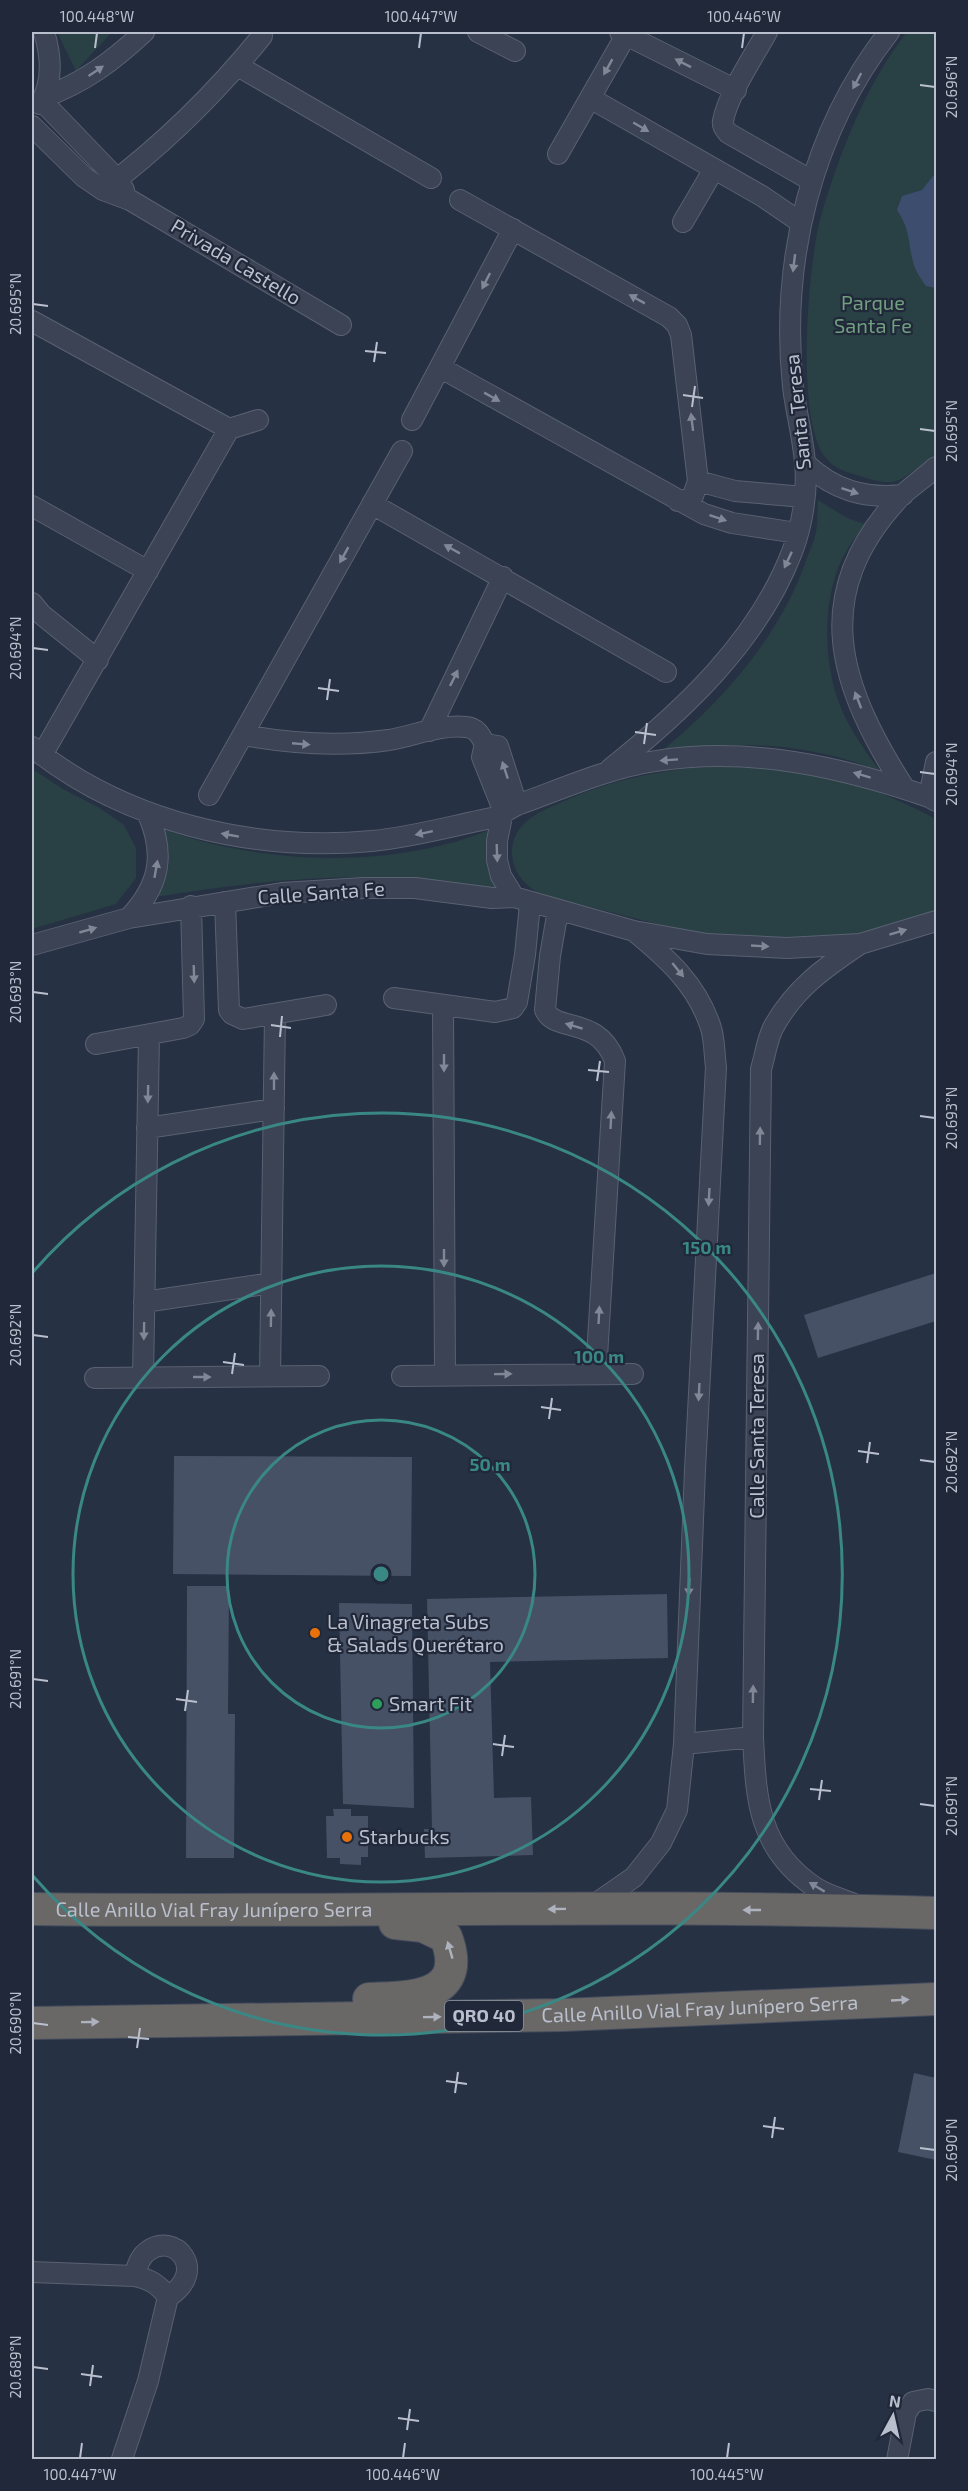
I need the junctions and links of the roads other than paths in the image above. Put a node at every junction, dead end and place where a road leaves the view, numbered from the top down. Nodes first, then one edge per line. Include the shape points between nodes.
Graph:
1 (44, 32) edge
2 (144, 32) edge
3 (478, 32) edge
4 (767, 32) edge
5 (889, 32) edge
6 (623, 33) edge
7 (262, 36) dead end
8 (515, 51) dead end
9 (238, 66) junction
10 (736, 90) junction
11 (590, 99) junction
12 (39, 104) edge
13 (32, 126) edge
14 (558, 154) dead end
15 (714, 169) junction
16 (431, 178) dead end
17 (812, 181) junction
18 (110, 184) junction
19 (460, 200) dead end
20 (683, 222) dead end
21 (800, 222) junction
22 (513, 229) junction
23 (32, 321) edge
24 (341, 325) dead end
25 (441, 368) junction
26 (258, 420) dead end
27 (412, 420) dead end
28 (229, 429) junction
29 (402, 451) dead end
30 (806, 464) junction
31 (936, 467) edge
32 (698, 481) junction
33 (903, 495) junction
34 (804, 497) junction
35 (678, 501) junction
36 (372, 504) junction
37 (32, 506) edge
38 (797, 533) junction
39 (148, 571) junction
40 (503, 577) junction
41 (32, 603) edge
42 (98, 660) junction
43 (666, 672) dead end
44 (429, 731) junction
45 (243, 735) junction
46 (37, 751) edge
47 (936, 762) edge
48 (602, 776) junction
49 (905, 789) junction
50 (209, 795) dead end
51 (933, 799) edge
52 (508, 811) junction
53 (147, 812) junction
54 (522, 901) junction
55 (225, 902) junction
56 (191, 906) junction
57 (558, 910) junction
58 (129, 918) junction
59 (936, 921) edge
60 (634, 931) junction
61 (860, 944) junction
62 (32, 945) edge
63 (394, 998) dead end
64 (326, 1005) dead end
65 (443, 1005) junction
66 (275, 1014) junction
67 (149, 1036) junction
68 (96, 1044) dead end
69 (274, 1109) junction
70 (147, 1128) junction
71 (272, 1283) junction
72 (144, 1302) junction
73 (596, 1373) junction
74 (633, 1374) dead end
75 (445, 1375) junction
76 (270, 1376) junction
77 (319, 1376) dead end
78 (402, 1376) dead end
79 (143, 1377) junction
80 (95, 1378) dead end
81 (753, 1737) junction
82 (684, 1744) junction
83 (32, 1909) edge
84 (589, 1909) junction
85 (199, 1911) junction
86 (870, 1911) junction
87 (936, 1913) edge
88 (936, 1999) edge
89 (197, 2020) junction
90 (32, 2023) edge
91 (32, 2272) edge
92 (134, 2276) junction
93 (168, 2297) junction
94 (936, 2401) edge
95 (122, 2459) edge
96 (897, 2460) edge

1 - 12 street via 50,52 50,75
12 -> 2 street via 116,58
3 - 8 street
4 - 10 street
5 -> 17 street, Santa Teresa via 866,65 832,129
10 -> 6 street
6 -> 11 street
7 - 9 street
9 - 16 street
9 - 18 street via 181,126
10 - 17 street via 723,121 728,133
11 - 14 street
11 -> 15 street
12 - 18 street
13 - 18 street, Privada Castello via 84,177
15 - 20 street
15 - 21 street via 762,195
17 - 21 street, Santa Teresa
18 - 24 street, Privada Castello via 130,200
19 - 22 street
21 -> 30 street, Santa Teresa via 789,324 793,387
22 -> 25 street
32 -> 22 street via 677,325
23 - 28 street
25 - 27 street
25 -> 35 street
26 - 28 street
28 - 39 street
29 - 36 street
30 -> 33 street via 848,491 881,497
30 - 34 street, Santa Teresa
31 - 33 street
32 - 34 street via 735,491
32 - 35 street via 693,496
49 -> 33 street via 880,750 860,705 846,667 842,639 843,603 852,567 872,530
34 - 38 street, Santa Teresa
35 -> 38 street via 732,523
40 -> 36 street
36 -> 45 street
37 - 39 street
38 -> 48 street, Santa Teresa via 792,552 760,616 694,695 652,736
39 - 42 street
40 - 43 street
44 -> 40 street
41 - 42 street
42 - 46 street
45 -> 44 street via 299,744 355,744
44 - 52 street via 463,726 479,732 485,744 498,746
45 - 50 street
46 - 53 street via 97,788
47 - 51 street
49 -> 48 street via 853,772 790,760 723,756 657,760
48 - 52 street
49 - 51 street
52 -> 53 street via 410,836 318,843 227,834
52 -> 54 street via 498,828 497,860 501,876
58 -> 53 street via 152,887 158,868 157,839
54 - 55 street, Calle Santa Fe via 415,888 363,888 282,893
54 - 57 street, Calle Santa Fe
54 - 65 street via 525,955 513,1008 495,1012
55 - 56 street, Calle Santa Fe
55 - 66 street via 229,1010 243,1019
56 - 58 street, Calle Santa Fe
56 -> 67 street via 194,1019 183,1028
57 - 60 street, Calle Santa Fe
73 -> 57 street via 615,1060 597,1034 552,1019 545,1010
62 -> 58 street, Calle Santa Fe
61 -> 59 street
60 -> 61 street, Calle Santa Fe via 707,944 787,948
60 -> 82 street via 670,961 696,992 711,1027 716,1067
81 -> 61 street, Calle Santa Teresa via 761,1069 772,1030 795,995 820,970
63 - 65 street
64 - 66 street
65 -> 75 street
69 -> 66 street
67 - 68 street
67 -> 70 street
69 - 70 street
69 - 71 street
70 - 72 street
71 - 72 street
76 -> 71 street
72 -> 79 street
73 - 74 street
75 -> 73 street
75 - 78 street
76 - 77 street
79 -> 76 street
79 - 80 street
81 - 82 street
86 -> 81 street, Calle Santa Teresa via 817,1888 794,1870 774,1845 758,1806
82 - 84 street via 677,1810 661,1843 634,1876
83 - 85 highway, Calle Anillo Vial Fray Junípero Serra
84 -> 85 highway, Calle Anillo Vial Fray Junípero Serra
86 -> 84 highway, Calle Anillo Vial Fray Junípero Serra
89 -> 85 highway via 241,2003 393,1999 418,1994 435,1990 446,1982 453,1962 446,1937 423,1926 290,1924
86 - 87 highway, Calle Anillo Vial Fray Junípero Serra
89 -> 88 highway, Calle Anillo Vial Fray Junípero Serra / QRO 40 via 563,2015
90 -> 89 highway, Calle Anillo Vial Fray Junípero Serra / QRO 40
91 - 92 street
92 - 93 street via 160,2286
92 - 93 street via 146,2252 159,2245 182,2254 188,2266 186,2278 179,2290
93 - 95 street via 148,2381
94 - 96 street via 913,2402 906,2413

